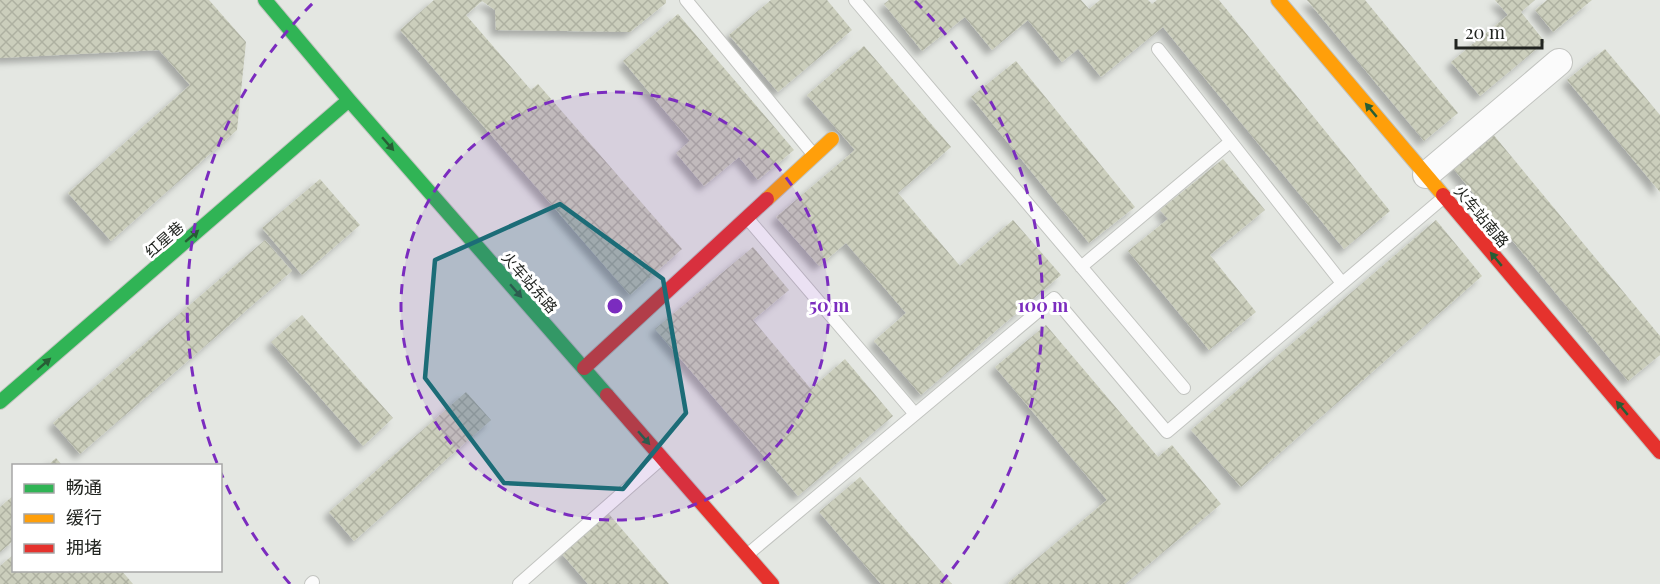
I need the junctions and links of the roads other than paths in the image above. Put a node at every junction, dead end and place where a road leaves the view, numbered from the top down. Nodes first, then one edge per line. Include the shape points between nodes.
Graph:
1 (265, 0) edge
2 (686, 0) edge
3 (855, 0) edge
4 (1278, 0) edge
5 (1158, 50) dead end
6 (1559, 62) dead end
7 (350, 100) junction
8 (832, 139) dead end
9 (1230, 142) junction
10 (814, 155) junction
11 (1426, 175) junction
12 (1444, 197) junction
13 (747, 218) junction
14 (1082, 267) junction
15 (1342, 283) junction
16 (584, 368) junction
17 (1184, 388) dead end
18 (0, 402) edge
19 (915, 414) junction
20 (1660, 452) edge
21 (662, 458) junction
22 (747, 555) junction
23 (519, 584) edge
24 (772, 584) edge

1 - 7 main road, 火车站东路
2 - 10 lane
3 - 14 lane
11 -> 4 main road, 火车站南路
5 - 9 lane
6 - 11 street
7 -> 16 main road, 火车站东路
18 -> 7 main road, 红星巷
8 - 10 main road
9 - 14 lane
9 - 15 lane
10 - 13 main road
11 - 12 main road, 火车站南路
12 - 15 lane
20 -> 12 main road, 火车站南路
13 - 16 main road
13 - 19 lane
14 - 17 lane
15 - 19 lane via 1167,432 1054,298
16 -> 21 main road, 火车站东路
19 - 22 lane
21 - 22 main road, 火车站东路
21 - 23 lane
22 - 24 main road, 火车站东路

